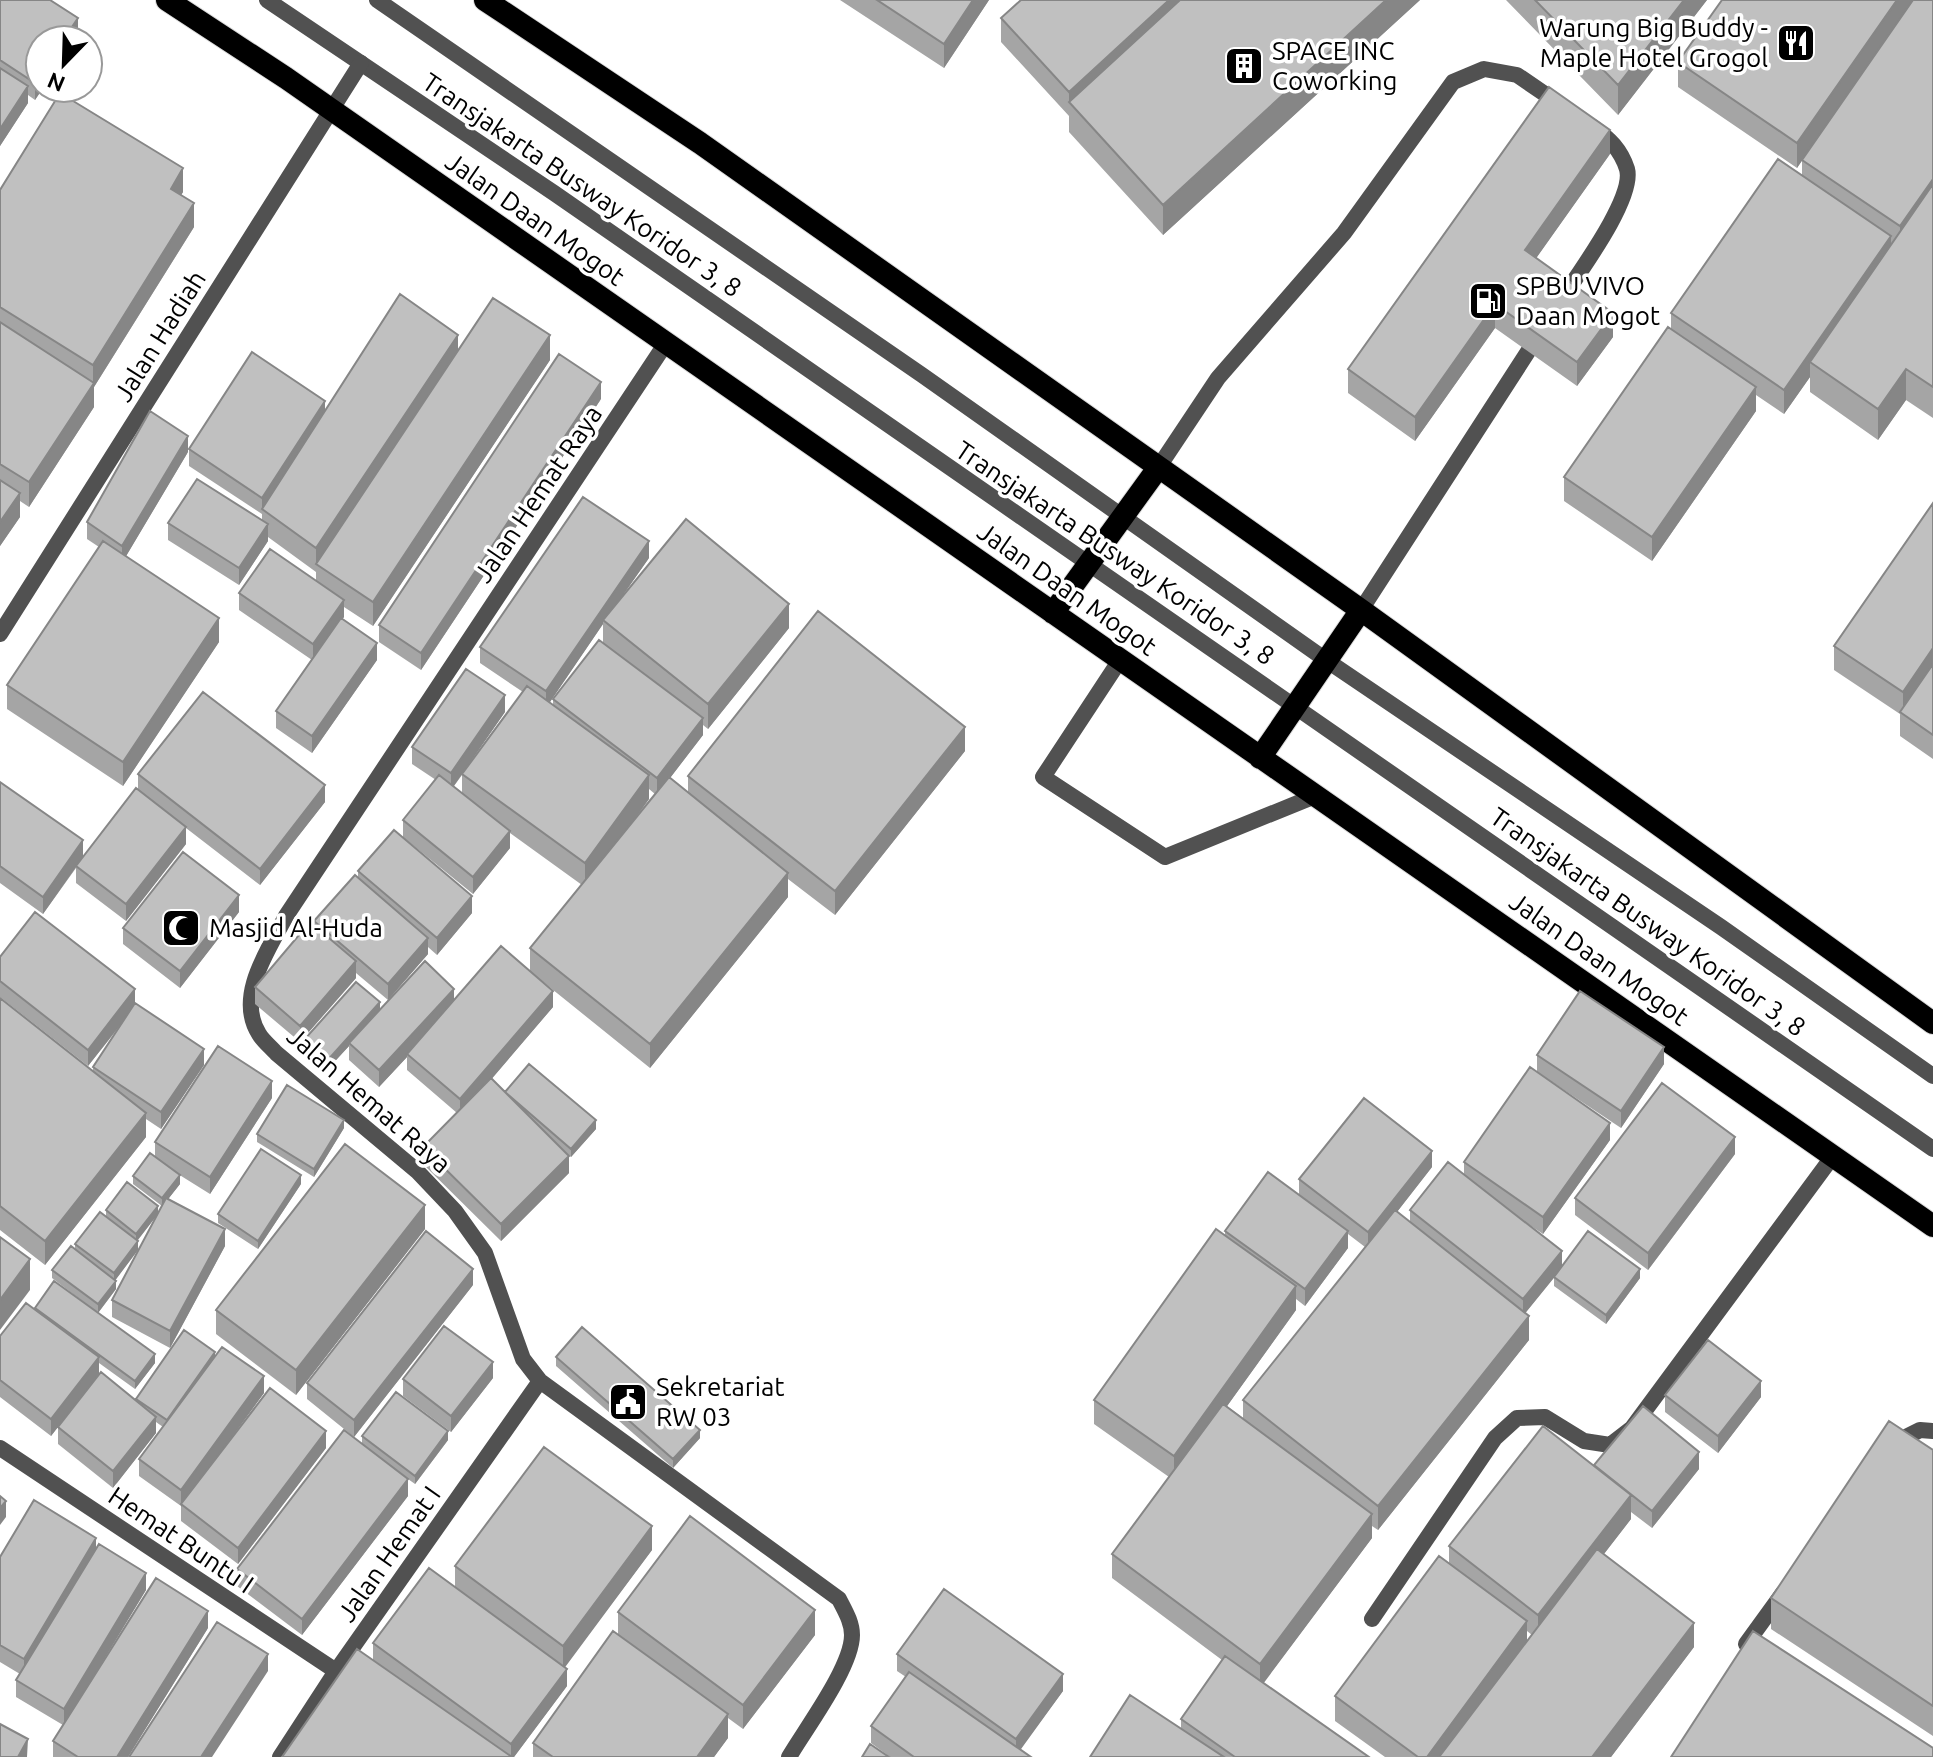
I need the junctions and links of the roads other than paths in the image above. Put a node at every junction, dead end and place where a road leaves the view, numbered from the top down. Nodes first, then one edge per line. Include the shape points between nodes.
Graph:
1 (167, 0) edge
2 (267, 0) edge
3 (377, 0) edge
4 (485, 0) edge
5 (361, 63) junction
6 (331, 110) junction
7 (666, 343) junction
8 (1158, 468) junction
9 (1122, 518) junction
10 (1088, 565) junction
11 (1361, 610) junction
12 (1053, 613) junction
13 (0, 634) edge
14 (1120, 660) junction
15 (1326, 660) junction
16 (1295, 705) junction
17 (1260, 758) junction
18 (1315, 796) junction
19 (1933, 1023) edge
20 (1933, 1076) edge
21 (1933, 1149) edge
22 (1833, 1156) junction
23 (1933, 1226) edge
24 (540, 1381) junction
25 (1933, 1431) edge
26 (0, 1448) edge
27 (1879, 1458) edge
28 (1790, 1582) edge
29 (1372, 1619) dead end
30 (1746, 1644) edge
31 (336, 1671) junction
32 (280, 1757) edge
33 (789, 1757) edge

1 - 6 highway, Jalan Daan Mogot
2 - 5 street, Transjakarta Busway Koridor 3, 8
3 - 9 street, Transjakarta Busway Koridor 3, 8
4 - 8 highway via 700,143
5 - 6 street, Jalan Hadiah
5 - 10 street, Transjakarta Busway Koridor 3, 8
6 - 7 highway, Jalan Daan Mogot
6 - 13 street, Jalan Hadiah
7 - 12 highway, Jalan Daan Mogot
7 - 24 street, Jalan Hemat Raya via 286,916 252,987 252,1013 267,1043 417,1171 455,1211 485,1253 523,1359
8 - 9 highway
8 - 11 highway
8 - 11 street via 1218,378 1344,233 1453,82 1484,69 1517,75 1612,140 1628,172 1622,205
9 - 10 highway
9 - 15 street, Transjakarta Busway Koridor 3, 8
10 - 12 highway
10 - 16 street, Transjakarta Busway Koridor 3, 8
11 - 15 highway
11 - 19 highway
12 - 14 highway, Jalan Daan Mogot
14 - 17 highway, Jalan Daan Mogot
14 - 18 street via 1043,777 1165,857
15 - 16 highway
15 - 20 street, Transjakarta Busway Koridor 3, 8
16 - 17 highway
16 - 21 street, Transjakarta Busway Koridor 3, 8
17 - 18 highway, Jalan Daan Mogot
18 - 22 highway, Jalan Daan Mogot
22 - 23 highway, Jalan Daan Mogot
22 - 29 street via 1632,1428 1610,1445 1584,1441 1545,1417 1517,1418 1495,1438
24 - 31 street, Jalan Hemat I
24 - 33 street, Jalan Hemat Raya via 839,1599 852,1636 846,1661
25 - 27 street via 1920,1430 1888,1446
26 - 31 street, Hemat Buntu I
28 - 30 street
31 - 32 street, Jalan Hemat I

